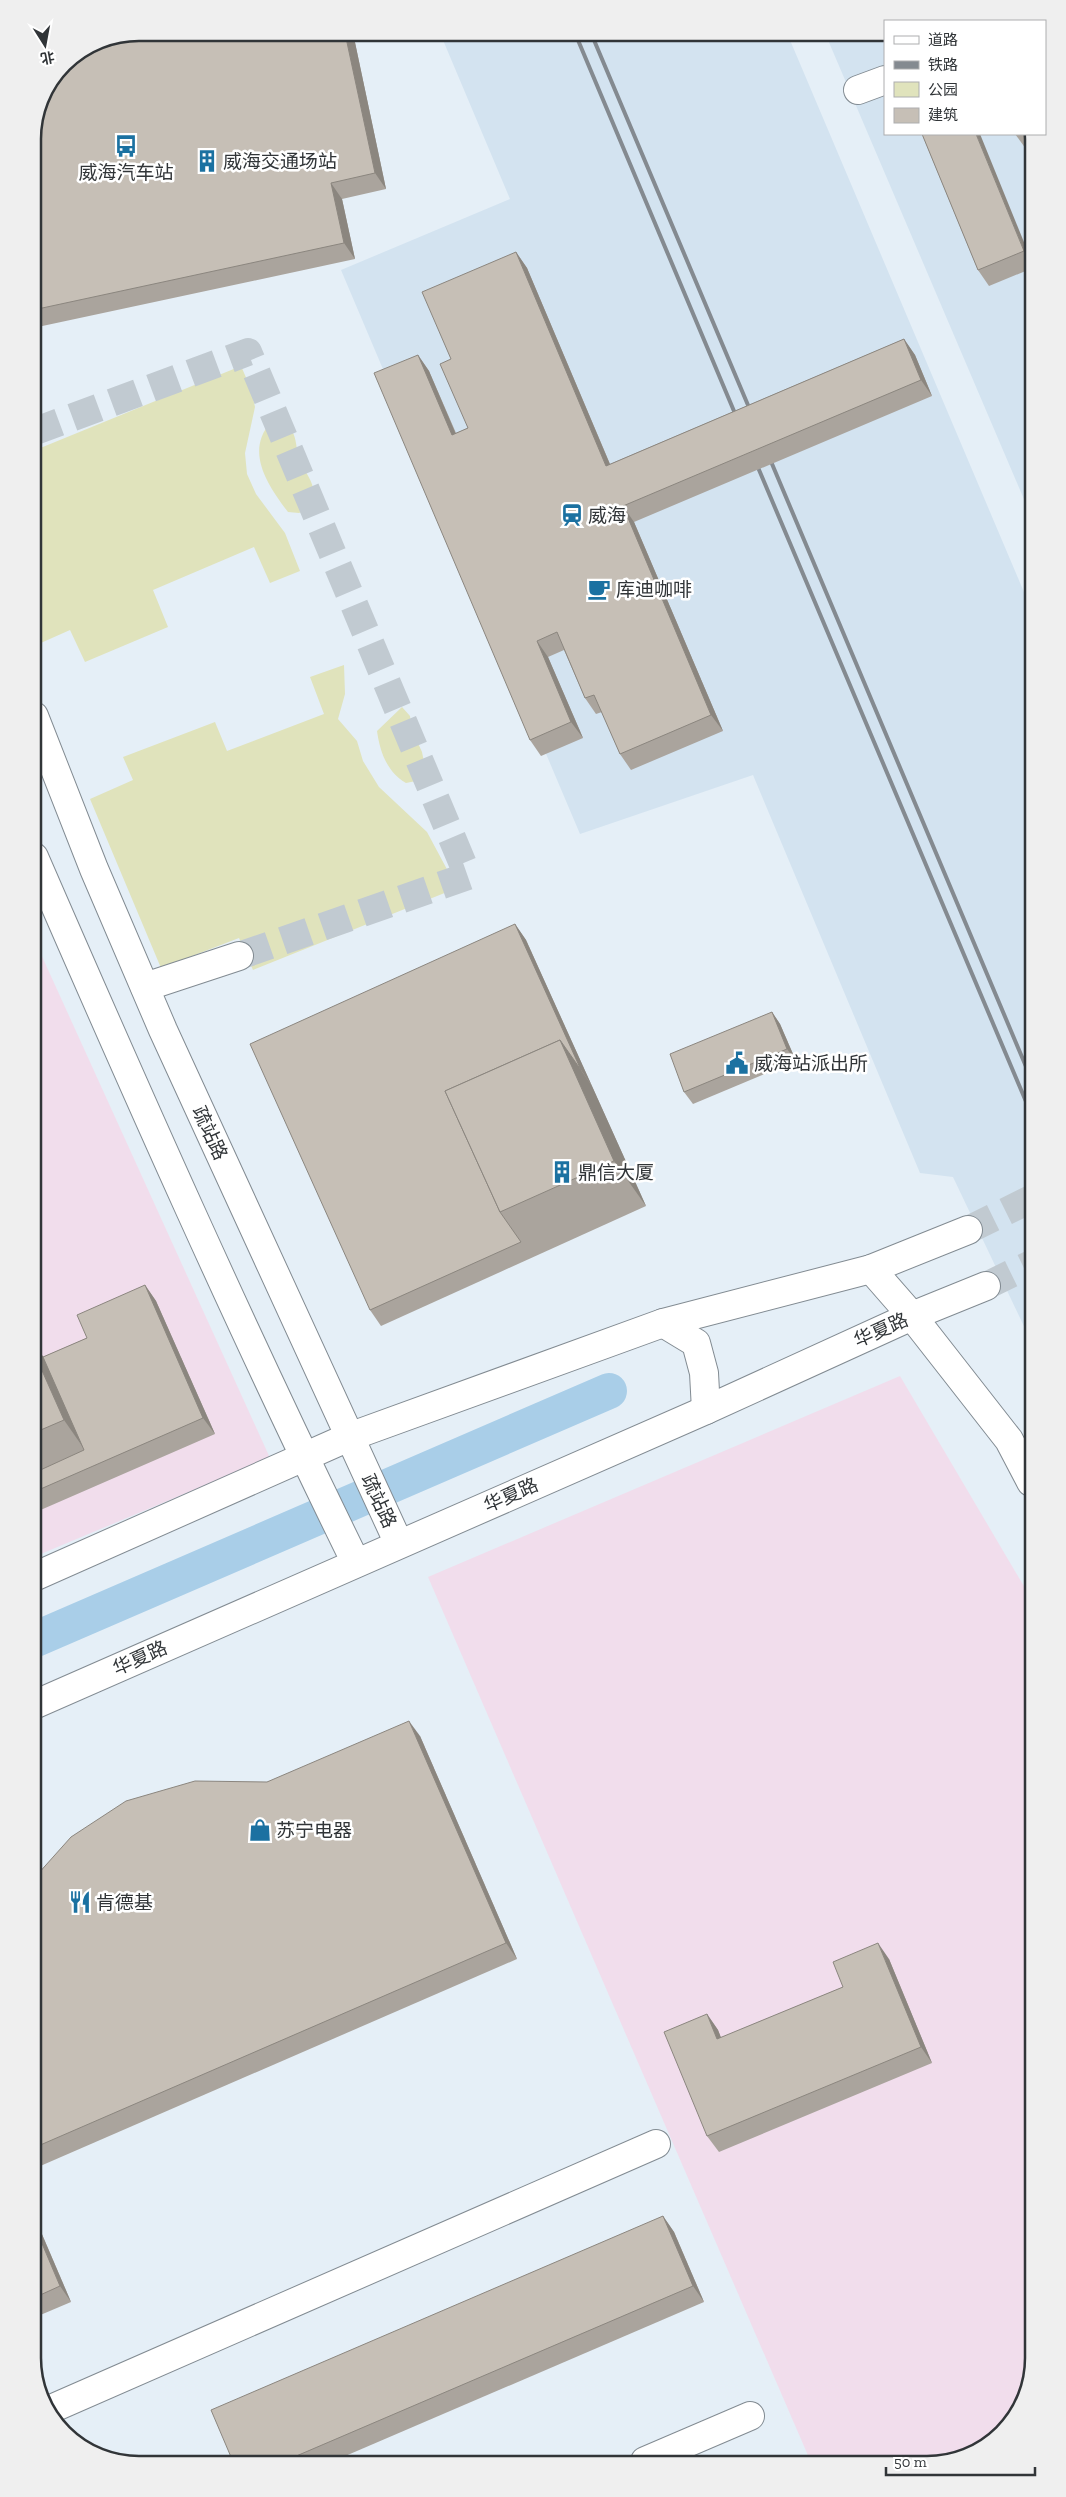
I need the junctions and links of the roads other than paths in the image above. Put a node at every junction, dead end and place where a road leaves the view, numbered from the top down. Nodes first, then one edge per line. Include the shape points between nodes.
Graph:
1 (884, 80) edge
2 (858, 90) dead end
3 (41, 734) edge
4 (41, 873) edge
5 (239, 956) tunnel mouth
6 (145, 987) junction
7 (968, 1230) tunnel mouth
8 (871, 1269) junction
9 (986, 1286) tunnel mouth
10 (912, 1316) junction
11 (663, 1323) junction
12 (706, 1410) junction
13 (353, 1446) junction
14 (307, 1465) junction
15 (1025, 1471) edge
16 (395, 1536) junction
17 (352, 1556) junction
18 (41, 1574) edge
19 (41, 1702) edge
20 (656, 2144) dead end
21 (55, 2407) edge
22 (750, 2416) dead end
23 (657, 2456) edge

1 - 2 street
3 - 6 street, 疏站路
4 - 14 street
5 - 6 street
6 - 13 street, 疏站路
7 - 8 street
8 - 10 street
8 - 11 street
9 - 10 street, 华夏路
10 - 12 street, 华夏路
10 - 15 street via 1009,1440
11 - 12 street via 696,1343 704,1374
11 - 13 street
12 - 16 street, 华夏路
13 - 14 street
13 - 16 street, 疏站路
14 - 17 street
14 - 18 street
16 - 17 street, 华夏路
17 - 19 street, 华夏路
20 - 21 street
22 - 23 street

